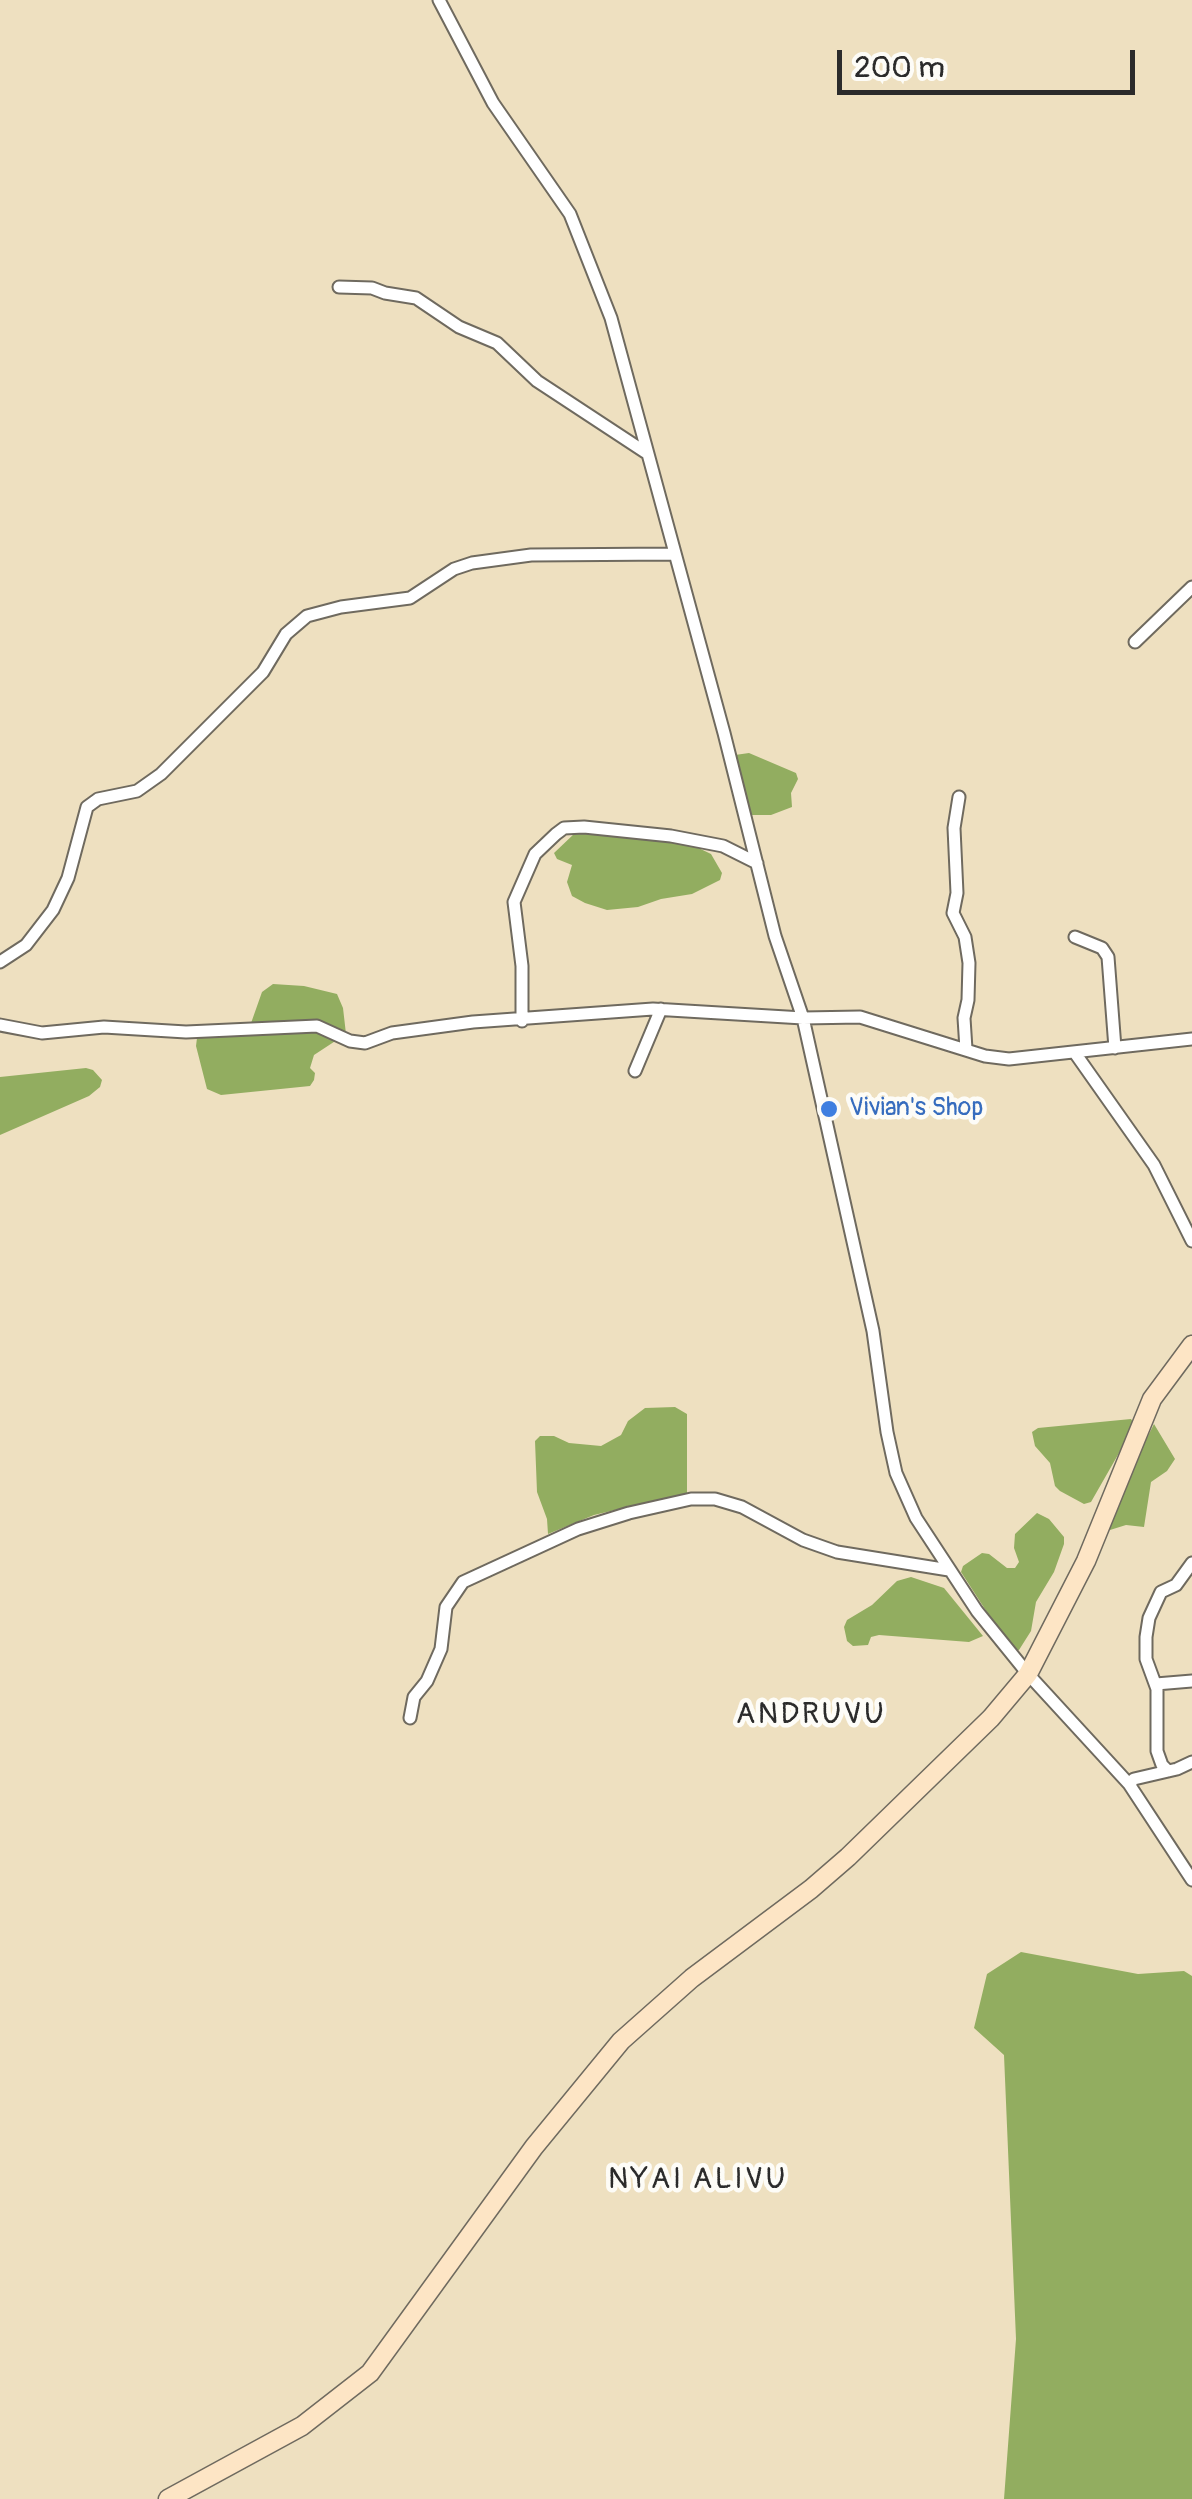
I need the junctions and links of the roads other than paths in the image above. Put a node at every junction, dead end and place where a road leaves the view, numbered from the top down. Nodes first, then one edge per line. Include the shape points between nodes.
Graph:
1 (439, 0) edge
2 (339, 287) dead end
3 (645, 452) junction
4 (674, 554) junction
5 (1192, 586) edge
6 (1135, 642) dead end
7 (960, 796) dead end
8 (756, 863) junction
9 (1075, 937) dead end
10 (0, 962) edge
11 (661, 1009) junction
12 (802, 1018) junction
13 (522, 1021) junction
14 (0, 1024) edge
15 (1192, 1039) edge
16 (1115, 1048) junction
17 (966, 1049) junction
18 (1075, 1053) junction
19 (634, 1071) dead end
20 (1192, 1241) edge
21 (1192, 1345) edge
22 (1192, 1563) edge
23 (949, 1570) junction
24 (1028, 1674) junction
25 (1192, 1681) edge
26 (1156, 1684) junction
27 (410, 1718) dead end
28 (1192, 1762) edge
29 (1168, 1770) junction
30 (1128, 1784) junction
31 (1192, 1880) edge
32 (168, 2499) edge

1 - 3 street via 500,115 580,234
2 - 3 street via 416,298 497,343 537,381
3 - 4 street
4 - 8 street
4 - 10 street via 472,562 410,598 307,616 286,634 263,672 162,774 86,808 53,910 26,945
5 - 6 street
7 - 17 street via 953,913 969,962
8 - 12 street
8 - 13 street via 723,846 671,836 564,828 534,854 514,902
9 - 16 street via 1108,957
11 - 12 street
11 - 13 street
11 - 19 street
12 - 17 street via 874,1019
12 - 23 street via 873,1331 890,1454 916,1518
13 - 14 street via 410,1030 365,1043 310,1026 42,1033
15 - 16 street
16 - 18 street
17 - 18 street via 1009,1060
18 - 20 street via 1154,1164
21 - 24 street via 1152,1399 1086,1560
22 - 26 street via 1176,1585 1161,1592 1149,1618 1146,1660
23 - 24 street
23 - 27 street via 822,1547 715,1499 629,1513 463,1582 446,1607 442,1649 414,1697
24 - 30 street
24 - 32 street via 980,1730 848,1857 621,2041 534,2147 370,2373 302,2426
25 - 26 street
26 - 29 street via 1157,1751
28 - 29 street
29 - 30 street
30 - 31 street

